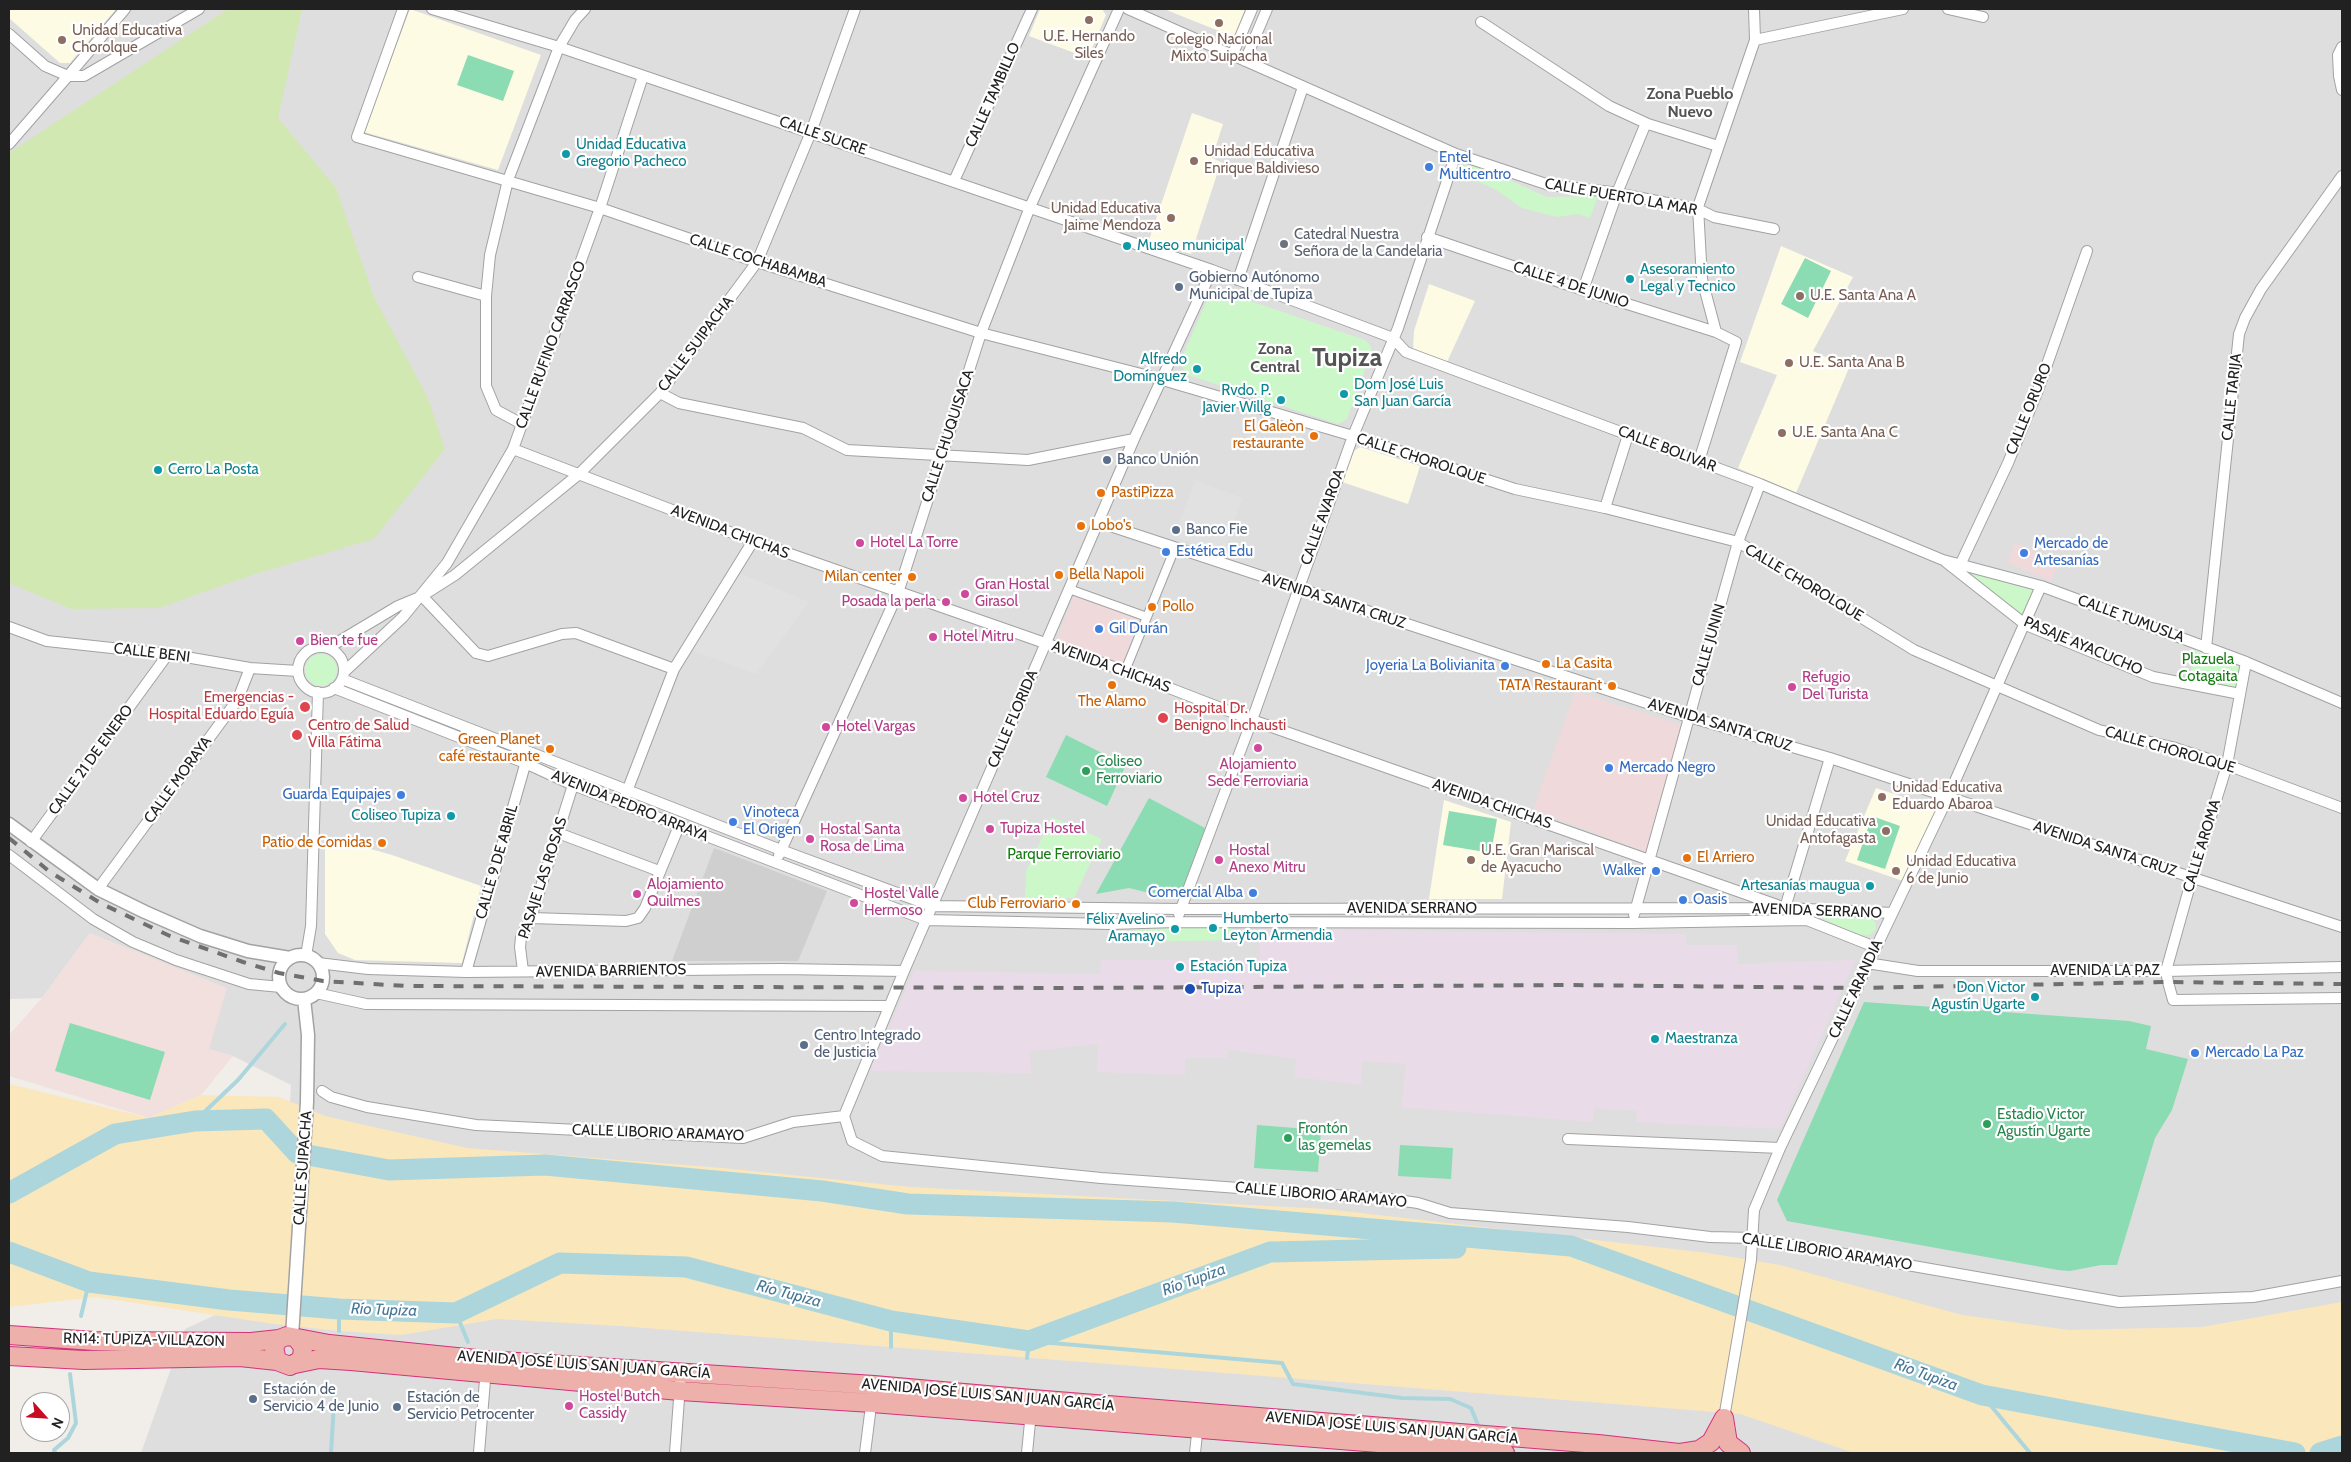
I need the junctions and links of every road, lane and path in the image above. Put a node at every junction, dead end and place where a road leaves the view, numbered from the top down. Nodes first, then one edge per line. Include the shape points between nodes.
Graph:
1 (125, 9) edge
2 (199, 9) edge
3 (403, 9) edge
4 (432, 9) edge
5 (577, 9) edge
6 (585, 9) edge
7 (855, 9) edge
8 (1032, 9) edge
9 (1119, 9) edge
10 (1128, 9) edge
11 (1252, 9) edge
12 (1267, 9) edge
13 (1754, 9) edge
14 (1903, 9) edge
15 (1948, 9) edge
16 (1983, 17) dead end
17 (575, 20) junction
18 (1481, 22) dead end
19 (9, 34) edge
20 (1755, 40) junction
21 (560, 47) junction
22 (2342, 47) edge
23 (1232, 56) junction
24 (1245, 61) junction
25 (68, 76) junction
26 (643, 76) junction
27 (1303, 87) junction
28 (2342, 90) edge
29 (1646, 123) junction
30 (811, 132) junction
31 (9, 144) edge
32 (1718, 146) junction
33 (1456, 154) junction
34 (2342, 176) edge
35 (508, 180) junction
36 (954, 181) junction
37 (1617, 193) junction
38 (1030, 206) junction
39 (600, 208) junction
40 (1698, 209) junction
41 (1774, 229) dead end
42 (1428, 237) junction
43 (2087, 251) dead end
44 (757, 262) junction
45 (1212, 270) junction
46 (418, 277) dead end
47 (1238, 280) junction
48 (1583, 290) junction
49 (486, 296) junction
50 (1716, 332) junction
51 (981, 333) junction
52 (1393, 338) junction
53 (1162, 380) junction
54 (660, 393) junction
55 (522, 424) junction
56 (1628, 435) junction
57 (1353, 436) junction
58 (1134, 439) junction
59 (513, 449) junction
60 (942, 455) junction
61 (1699, 461) junction
62 (579, 474) junction
63 (1760, 484) junction
64 (1605, 508) junction
65 (1098, 522) junction
66 (753, 541) junction
67 (1738, 542) junction
68 (1175, 548) junction
69 (1943, 560) junction
70 (1961, 563) junction
71 (2041, 586) junction
72 (1069, 588) junction
73 (1297, 589) junction
74 (898, 592) junction
75 (422, 596) junction
76 (1147, 617) junction
77 (2026, 625) junction
78 (9, 627) edge
79 (1045, 644) junction
80 (328, 648) junction
81 (2206, 648) junction
82 (168, 654) junction
83 (2246, 662) junction
84 (250, 668) junction
85 (674, 669) junction
86 (298, 671) junction
87 (1125, 671) junction
88 (343, 675) junction
89 (1999, 686) junction
90 (334, 688) junction
91 (318, 692) junction
92 (2240, 694) junction
93 (2342, 703) edge
94 (1689, 717) junction
95 (1252, 720) junction
96 (530, 752) junction
97 (1830, 758) junction
98 (525, 763) junction
99 (2227, 765) junction
100 (573, 785) junction
101 (628, 789) junction
102 (1948, 797) junction
103 (623, 802) junction
104 (2342, 808) edge
105 (9, 824) edge
106 (679, 826) junction
107 (558, 833) junction
108 (31, 842) junction
109 (781, 850) junction
110 (9, 855) edge
111 (1648, 859) junction
112 (776, 863) junction
113 (659, 871) junction
114 (2192, 878) junction
115 (98, 889) junction
116 (932, 906) junction
117 (1181, 908) junction
118 (1785, 908) junction
119 (1635, 909) junction
120 (1892, 913) junction
121 (531, 918) junction
122 (926, 920) junction
123 (1784, 920) junction
124 (1176, 922) junction
125 (1632, 923) junction
126 (2342, 927) edge
127 (1875, 947) junction
128 (306, 956) junction
129 (290, 958) junction
130 (318, 963) junction
131 (1867, 963) junction
132 (2342, 967) edge
133 (522, 971) junction
134 (904, 971) junction
135 (2166, 971) junction
136 (466, 972) junction
137 (281, 987) junction
138 (316, 994) junction
139 (2342, 998) edge
140 (304, 999) junction
141 (889, 1006) junction
142 (322, 1091) dead end
143 (844, 1116) junction
144 (1568, 1139) dead end
145 (1780, 1148) junction
146 (1753, 1238) junction
147 (2342, 1281) edge
148 (9, 1335) edge
149 (289, 1338) junction
150 (42, 1339) junction
151 (9, 1356) edge
152 (42, 1358) junction
153 (277, 1361) junction
154 (295, 1364) junction
155 (486, 1368) junction
156 (681, 1372) junction
157 (874, 1384) junction
158 (680, 1391) junction
159 (872, 1403) junction
160 (1031, 1408) junction
161 (1724, 1418) junction
162 (1198, 1421) junction
163 (1399, 1442) edge
164 (479, 1453) edge
165 (675, 1453) edge
166 (866, 1453) edge
167 (1027, 1453) edge
168 (1196, 1453) edge
169 (1505, 1453) edge
170 (1680, 1453) edge
171 (1741, 1453) edge

1 - 25 street
2 - 25 street via 84,76
3 - 35 street, CALLE COCHABAMBA via 357,137
4 - 21 street, CALLE SUCRE
5 - 17 street
6 - 17 street
7 - 30 street, CALLE SUIPACHA
8 - 36 street, CALLE TAMBILLO
9 - 38 street, CALLE CHUQUISACA
10 - 23 street, CALLE PUERTO LA MAR
11 - 23 street
12 - 24 street
13 - 20 street
14 - 20 street
15 - 16 street
17 - 21 street
18 - 29 street via 1610,106
19 - 25 street via 45,66
20 - 32 street
21 - 26 street, CALLE SUCRE
21 - 35 street
22 - 28 street via 2338,55 2338,76
23 - 24 street, CALLE PUERTO LA MAR
24 - 27 street, CALLE PUERTO LA MAR
25 - 31 street
26 - 30 street, CALLE SUCRE
26 - 39 street, CALLE RUFINO CARRASCO
27 - 33 street, CALLE PUERTO LA MAR
27 - 47 street
29 - 32 street
29 - 37 street
30 - 36 street, CALLE SUCRE
30 - 44 street, CALLE SUIPACHA
32 - 40 street
33 - 37 street, CALLE PUERTO LA MAR via 1549,185
33 - 42 street, CALLE AVAROA
34 - 81 street, CALLE TARIJA via 2260,289 2239,334
35 - 39 street, CALLE COCHABAMBA
35 - 49 street via 490,255
36 - 38 street, CALLE SUCRE
37 - 40 street, CALLE PUERTO LA MAR
37 - 48 street
38 - 45 street, CALLE SUCRE
38 - 51 street, CALLE CHUQUISACA
39 - 44 street, CALLE COCHABAMBA
39 - 55 street, CALLE RUFINO CARRASCO
40 - 41 street, CALLE PUERTO LA MAR via 1714,217
40 - 50 street via 1702,279
42 - 48 street, CALLE 4 DE JUNIO
42 - 52 street, CALLE AVAROA
43 - 70 street, CALLE ORURO via 2038,390
44 - 51 street, CALLE COCHABAMBA
44 - 54 street, CALLE SUIPACHA
45 - 47 street, CALLE SUCRE
45 - 53 street, CALLE FLORIDA
46 - 49 street
47 - 52 street, CALLE SUCRE
48 - 50 street, CALLE 4 DE JUNIO
49 - 55 street via 486,386 496,410
50 - 61 street, CALLE 4 DE JUNIO via 1736,342
51 - 53 street, CALLE COCHABAMBA
51 - 60 street, CALLE CHUQUISACA
52 - 56 street, CALLE BOLIVAR via 1406,352
52 - 57 street, CALLE AVAROA
53 - 57 street, CALLE CHOROLQUE
53 - 58 street, CALLE FLORIDA
54 - 60 street via 679,403 803,428 847,450
54 - 62 street, CALLE SUIPACHA
55 - 59 street, CALLE RUFINO CARRASCO
56 - 61 street, CALLE BOLIVAR
56 - 64 street
57 - 64 street, CALLE CHOROLQUE via 1515,489
57 - 73 street, CALLE AVAROA
58 - 60 street via 1028,460
58 - 65 street, CALLE FLORIDA
59 - 62 street, AVENIDA CHICHAS
59 - 75 street, CALLE RUFINO CARRASCO via 447,563
60 - 74 street, CALLE CHUQUISACA
61 - 63 street, CALLE BOLIVAR
62 - 66 street, AVENIDA CHICHAS
62 - 75 street, CALLE SUIPACHA via 455,575
63 - 67 street, CALLE JUNIN
63 - 69 street, CALLE BOLIVAR
64 - 67 street, CALLE CHOROLQUE
65 - 68 street, AVENIDA SANTA CRUZ
65 - 72 street, CALLE FLORIDA
66 - 74 street, AVENIDA CHICHAS
66 - 85 street
67 - 89 street, CALLE CHOROLQUE via 1914,650
67 - 94 street, CALLE JUNIN
68 - 73 street, AVENIDA SANTA CRUZ
68 - 76 street
69 - 70 street, CALLE TUMUSLA
69 - 77 street, PASAJE AYACUCHO
70 - 71 street, CALLE TUMUSLA
71 - 77 street, CALLE ARANDIA
71 - 81 street, CALLE TUMUSLA
72 - 76 street
72 - 79 street, CALLE FLORIDA
73 - 94 street, AVENIDA SANTA CRUZ
73 - 95 street, CALLE AVAROA
74 - 79 street, AVENIDA CHICHAS
74 - 109 street, CALLE CHUQUISACA
75 - 80 street, CALLE SUIPACHA via 398,606
75 - 85 street via 476,653 488,656 562,634 576,634
75 - 88 street, CALLE SUIPACHA
76 - 87 street
77 - 89 street, CALLE ARANDIA
77 - 92 street, PASAJE AYACUCHO via 2153,677
78 - 82 street, CALLE BENI via 47,641
79 - 87 street, AVENIDA CHICHAS
79 - 116 street, CALLE FLORIDA
80 - 86 street via 313,648 307,652 298,664
80 - 88 street via 340,657
81 - 83 street, CALLE TUMUSLA
82 - 84 street, CALLE BENI
82 - 108 street, CALLE 21 DE ENERO
83 - 92 street, CALLE AROMA
83 - 93 street, CALLE TUMUSLA
84 - 86 street, CALLE BENI
84 - 115 street, CALLE MORAYA via 238,699
85 - 101 street
86 - 91 street via 304,686
87 - 95 street, AVENIDA CHICHAS
88 - 90 street
88 - 96 street, AVENIDA PEDRO ARRAYA
89 - 99 street, CALLE CHOROLQUE via 2099,730
89 - 102 street, CALLE ARANDIA
90 - 91 street
90 - 98 street, AVENIDA PEDRO ARRAYA
91 - 128 street via 311,926
92 - 99 street, CALLE AROMA
94 - 97 street, AVENIDA SANTA CRUZ
94 - 111 street, CALLE JUNIN
95 - 111 street, AVENIDA CHICHAS
95 - 117 street, CALLE AVAROA
96 - 98 street, CALLE 9 DE ABRIL
96 - 101 street, AVENIDA PEDRO ARRAYA
97 - 102 street, AVENIDA SANTA CRUZ
97 - 118 street
98 - 100 street, AVENIDA PEDRO ARRAYA
98 - 136 street, CALLE 9 DE ABRIL
99 - 104 street, CALLE CHOROLQUE
99 - 114 street, CALLE AROMA
100 - 103 street, AVENIDA PEDRO ARRAYA
100 - 107 street, PASAJE LAS ROSAS
101 - 103 street
101 - 109 street, AVENIDA PEDRO ARRAYA
102 - 114 street, AVENIDA SANTA CRUZ
102 - 120 street, CALLE ARANDIA
103 - 106 street, AVENIDA PEDRO ARRAYA
105 - 108 street
106 - 112 street, AVENIDA PEDRO ARRAYA
106 - 113 street
107 - 113 street
107 - 121 street, PASAJE LAS ROSAS
108 - 115 street
109 - 112 street, CALLE CHUQUISACA
109 - 116 street, AVENIDA PEDRO ARRAYA
110 - 137 street via 93,919 133,942 249,984
111 - 118 street, AVENIDA CHICHAS
111 - 119 street, CALLE JUNIN
112 - 122 street, AVENIDA PEDRO ARRAYA
113 - 121 street via 638,918 626,921
114 - 126 street, AVENIDA SANTA CRUZ
114 - 135 street, CALLE AROMA
115 - 129 street via 200,936 248,951
116 - 117 street, AVENIDA SERRANO
116 - 122 street, CALLE FLORIDA
117 - 119 street, AVENIDA SERRANO
117 - 124 street, CALLE AVAROA
118 - 119 street, AVENIDA SERRANO
118 - 120 street, AVENIDA SERRANO
118 - 123 street
119 - 125 street, CALLE JUNIN
120 - 127 street, CALLE ARANDIA
121 - 133 street, PASAJE LAS ROSAS via 521,937
122 - 124 street, AVENIDA SERRANO via 1110,924
122 - 134 street, CALLE FLORIDA
123 - 125 street, AVENIDA SERRANO
123 - 127 street, AVENIDA SERRANO via 1807,920
124 - 125 street, AVENIDA SERRANO
127 - 131 street, CALLE ARANDIA
128 - 129 street
128 - 130 street
129 - 137 street via 279,973
130 - 136 street, AVENIDA BARRIENTOS via 368,969
130 - 138 street via 323,981
131 - 135 street, AVENIDA LA PAZ via 1918,971
131 - 145 street, CALLE ARANDIA
132 - 135 street, AVENIDA LA PAZ
133 - 134 street, AVENIDA BARRIENTOS
133 - 136 street, AVENIDA BARRIENTOS
134 - 141 street, CALLE FLORIDA
135 - 139 street, CALLE AROMA via 2173,1000
137 - 140 street via 290,997
138 - 140 street
138 - 141 street via 366,1004
140 - 149 street, CALLE SUIPACHA via 308,1035 307,1102
141 - 143 street, CALLE FLORIDA
142 - 143 street, CALLE LIBORIO ARAMAYO via 331,1097 367,1107 476,1125 743,1138 793,1122
143 - 146 street, CALLE LIBORIO ARAMAYO via 852,1141 882,1156 1101,1178 1390,1200 1418,1203 1450,1213 1710,1237
144 - 145 street
145 - 146 street, CALLE ARANDIA via 1754,1210
146 - 147 street, CALLE LIBORIO ARAMAYO via 2119,1302 2253,1297
146 - 161 street, CALLE ARANDIA
148 - 150 highway, RN14: TUPIZA-VILLAZON
149 - 150 highway, RN14: TUPIZA-VILLAZON via 250,1342
149 - 153 highway via 274,1347
149 - 154 highway via 301,1342 303,1352
149 - 155 highway, AVENIDA JOSÉ LUIS SAN JUAN GARCÍA
150 - 152 highway
151 - 152 highway, RN14: TUPIZA-VILLAZON
152 - 153 highway, RN14: TUPIZA-VILLAZON via 240,1357
153 - 154 highway via 285,1366
154 - 155 highway, AVENIDA JOSÉ LUIS SAN JUAN GARCÍA via 319,1359
155 - 156 highway, AVENIDA JOSÉ LUIS SAN JUAN GARCÍA
155 - 158 highway, AVENIDA JOSÉ LUIS SAN JUAN GARCÍA
155 - 164 street
156 - 157 highway, AVENIDA JOSÉ LUIS SAN JUAN GARCÍA
156 - 158 street
157 - 159 street
157 - 160 highway, AVENIDA JOSÉ LUIS SAN JUAN GARCÍA
158 - 159 highway, AVENIDA JOSÉ LUIS SAN JUAN GARCÍA
158 - 165 street
159 - 160 highway, AVENIDA JOSÉ LUIS SAN JUAN GARCÍA
159 - 166 street
160 - 162 highway, AVENIDA JOSÉ LUIS SAN JUAN GARCÍA
160 - 167 street
161 - 170 highway, AVENIDA JOSÉ LUIS SAN JUAN GARCÍA via 1711,1442 1699,1450
161 - 171 highway via 1728,1443
162 - 163 highway, AVENIDA JOSÉ LUIS SAN JUAN GARCÍA
162 - 168 street
163 - 169 highway, AVENIDA JOSÉ LUIS SAN JUAN GARCÍA
163 - 170 highway, AVENIDA JOSÉ LUIS SAN JUAN GARCÍA

